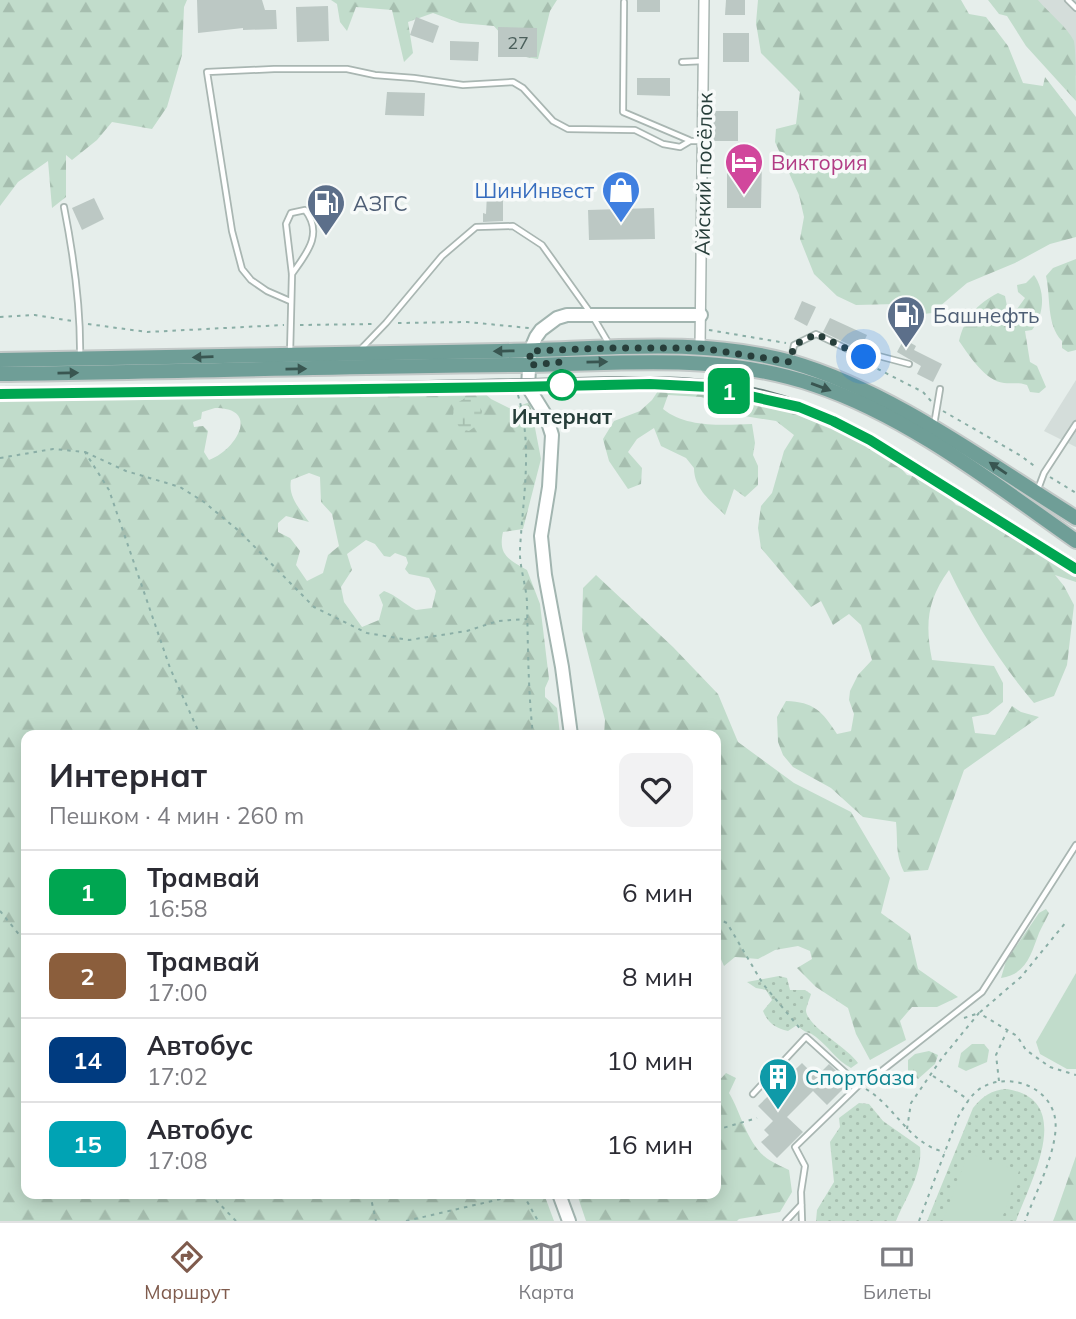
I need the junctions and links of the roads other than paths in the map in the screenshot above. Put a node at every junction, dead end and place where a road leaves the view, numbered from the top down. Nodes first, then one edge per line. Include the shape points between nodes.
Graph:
1 (704, 0) edge
2 (1068, 0) edge
3 (624, 2) dead end
4 (1076, 8) edge
5 (705, 61) junction
6 (682, 62) dead end
7 (690, 141) junction
8 (703, 141) junction
9 (64, 207) dead end
10 (292, 274) junction
11 (290, 301) junction
12 (592, 315) junction
13 (701, 315) junction
14 (611, 348) junction
15 (700, 348) junction
16 (532, 351) junction
17 (357, 353) junction
18 (290, 355) junction
19 (80, 358) junction
20 (0, 359) edge
21 (790, 362) junction
22 (909, 364) dead end
23 (0, 374) edge
24 (940, 389) dead end
25 (1076, 424) edge
26 (933, 429) junction
27 (1036, 493) junction
28 (1076, 518) edge
29 (1076, 541) edge
30 (570, 730) edge
31 (1076, 845) edge
32 (859, 1085) junction
33 (752, 1094) dead end
34 (561, 1199) edge
35 (802, 1205) junction
36 (569, 1221) edge
37 (786, 1221) edge
38 (802, 1221) edge

1 - 5 street, Айский посёлок
2 - 4 lane
3 - 7 lane via 623,113
5 - 6 lane
5 - 8 street, Айский посёлок
7 - 8 lane
7 - 11 lane via 680,147 635,130 568,129 553,121 513,82 463,85 347,69 207,72 242,269 251,281
8 - 13 street, Айский посёлок
9 - 19 lane via 76,265
10 - 10 lane via 286,224 291,213 305,210 312,219 312,246
10 - 11 lane
11 - 18 lane
12 - 13 street
12 - 14 lane
12 - 16 street via 557,318 541,330
12 - 17 lane via 542,245 513,226 476,228 442,256
13 - 15 street, Айский посёлок
14 - 15 main road
14 - 16 main road
15 - 21 main road
16 -> 17 main road
23 -> 16 main road
16 -> 29 main road via 614,362 741,366 818,386 861,403 980,472
16 - 30 street via 529,393 546,416 552,435 541,536
17 - 18 main road
18 -> 19 main road
19 - 20 main road
21 - 22 lane via 794,345 816,334 864,357 875,355
21 - 26 main road via 870,393
24 - 26 lane
25 - 27 lane
27 -> 26 main road
27 - 28 main road
31 - 32 lane via 982,992
32 - 33 lane via 806,1037
32 - 35 lane via 795,1147 805,1167
34 - 36 street
35 - 37 lane
35 - 38 lane

